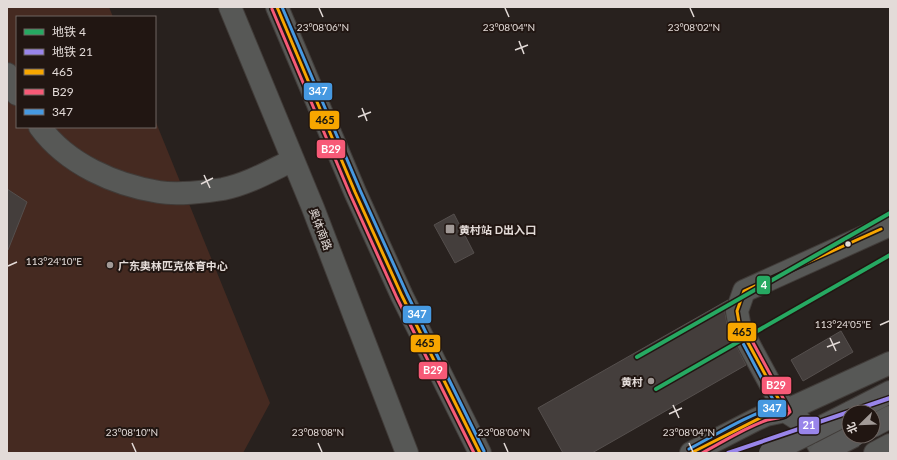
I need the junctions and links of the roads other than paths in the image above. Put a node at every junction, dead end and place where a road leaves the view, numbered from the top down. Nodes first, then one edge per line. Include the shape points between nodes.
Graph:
1 (230, 7) edge
2 (277, 7) edge
3 (7, 74) edge
4 (16, 92) edge
5 (41, 128) edge
6 (293, 160) junction
7 (890, 225) edge
8 (890, 363) edge
9 (890, 392) edge
10 (866, 404) edge
11 (785, 411) junction
12 (841, 417) edge
13 (890, 417) edge
14 (881, 422) edge
15 (470, 432) junction
16 (841, 443) edge
17 (890, 445) edge
18 (407, 452) edge
19 (460, 453) edge
20 (480, 453) edge
21 (692, 453) edge
22 (770, 453) edge
23 (822, 453) edge
24 (874, 453) edge

1 - 6 street, 奥体南路
2 - 15 street via 402,296
3 - 4 street
5 - 6 street via 73,159 101,175 160,192 223,189 256,179
6 - 18 street, 奥体南路
7 - 11 street via 744,291 737,311 740,328
8 - 11 street
9 - 10 main road
11 - 21 street via 751,421
11 - 23 street via 799,420 815,439
12 - 22 main road, bridge
13 - 14 main road
15 - 19 street
15 - 20 street
16 - 23 main road, bridge
17 - 24 street

